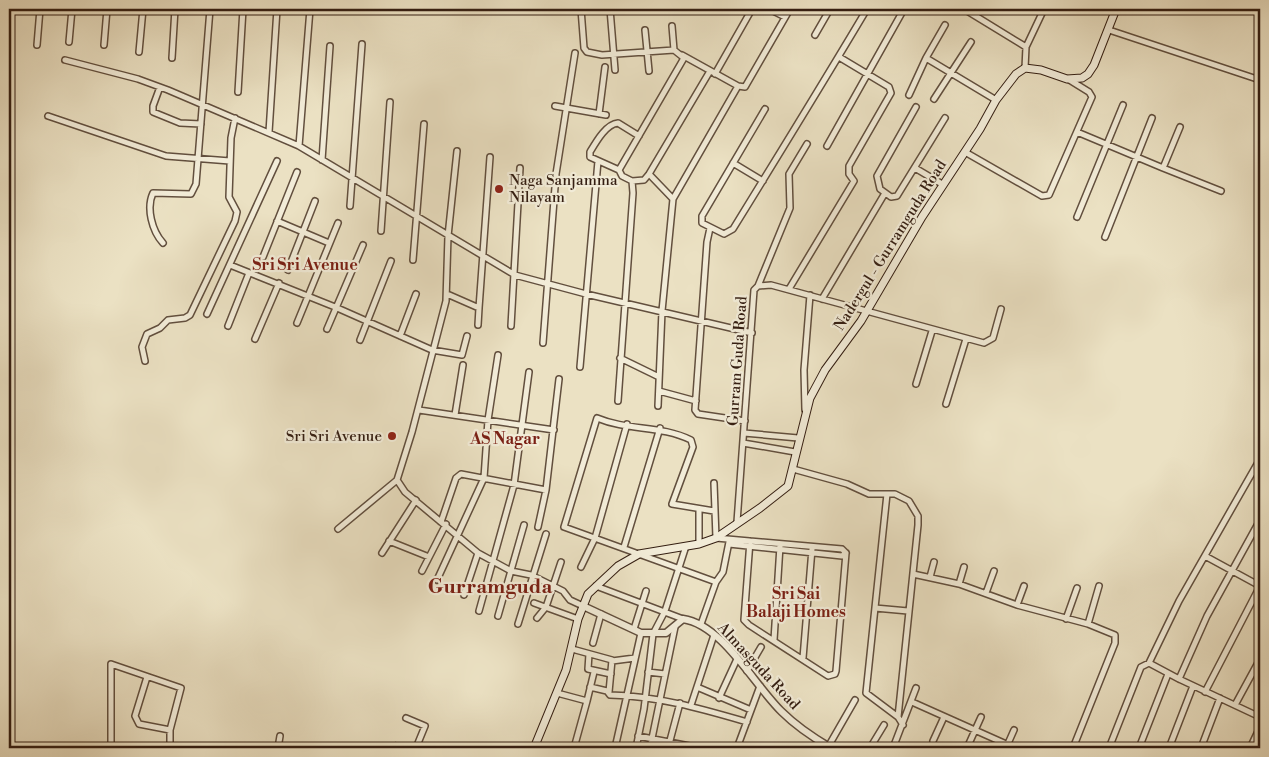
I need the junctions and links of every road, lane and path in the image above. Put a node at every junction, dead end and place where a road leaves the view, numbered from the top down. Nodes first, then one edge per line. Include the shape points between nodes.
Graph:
1 (40, 9) edge
2 (72, 9) edge
3 (107, 9) edge
4 (143, 9) edge
5 (176, 9) edge
6 (210, 9) edge
7 (243, 9) edge
8 (277, 9) edge
9 (310, 9) edge
10 (581, 9) edge
11 (610, 9) edge
12 (752, 9) edge
13 (769, 9) edge
14 (790, 9) edge
15 (830, 9) edge
16 (867, 9) edge
17 (904, 9) edge
18 (964, 9) edge
19 (1044, 9) edge
20 (1116, 9) edge
21 (785, 17) junction
22 (945, 25) dead end
23 (672, 26) dead end
24 (645, 30) dead end
25 (1109, 30) junction
26 (816, 35) dead end
27 (69, 42) dead end
28 (971, 42) dead end
29 (362, 44) dead end
30 (37, 45) dead end
31 (104, 45) dead end
32 (330, 46) dead end
33 (1026, 46) junction
34 (674, 50) junction
35 (139, 52) dead end
36 (575, 52) dead end
37 (647, 52) junction
38 (614, 54) junction
39 (682, 55) junction
40 (839, 57) junction
41 (172, 58) dead end
42 (926, 58) junction
43 (65, 60) dead end
44 (605, 67) dead end
45 (1025, 68) junction
46 (615, 70) dead end
47 (649, 71) dead end
48 (713, 72) junction
49 (867, 74) junction
50 (952, 75) junction
51 (1067, 79) junction
52 (1260, 80) edge
53 (738, 86) junction
54 (160, 87) junction
55 (238, 92) dead end
56 (909, 95) dead end
57 (934, 100) dead end
58 (996, 100) junction
59 (390, 102) dead end
60 (201, 105) junction
61 (555, 106) dead end
62 (1123, 106) dead end
63 (916, 107) dead end
64 (566, 108) junction
65 (765, 109) dead end
66 (599, 114) junction
67 (606, 115) dead end
68 (48, 116) dead end
69 (235, 118) junction
70 (945, 118) dead end
71 (1152, 118) dead end
72 (201, 124) junction
73 (424, 124) dead end
74 (1180, 128) dead end
75 (269, 132) junction
76 (1077, 132) junction
77 (639, 136) junction
78 (807, 144) dead end
79 (1108, 145) junction
80 (299, 146) junction
81 (827, 146) dead end
82 (457, 152) dead end
83 (965, 152) junction
84 (490, 158) dead end
85 (1138, 158) junction
86 (199, 160) junction
87 (322, 160) junction
88 (230, 161) junction
89 (598, 161) junction
90 (277, 162) dead end
91 (733, 163) junction
92 (520, 168) dead end
93 (915, 168) junction
94 (1163, 168) junction
95 (619, 170) junction
96 (297, 172) dead end
97 (649, 174) junction
98 (354, 180) junction
99 (632, 181) junction
100 (762, 181) junction
101 (942, 184) junction
102 (1221, 191) dead end
103 (885, 193) junction
104 (385, 198) junction
105 (673, 199) junction
106 (315, 201) dead end
107 (350, 206) dead end
108 (417, 215) junction
109 (1077, 217) dead end
110 (277, 221) junction
111 (338, 223) dead end
112 (710, 228) junction
113 (381, 231) dead end
114 (303, 232) junction
115 (448, 236) junction
116 (1106, 237) dead end
117 (163, 243) dead end
118 (329, 243) junction
119 (363, 245) dead end
120 (483, 256) junction
121 (263, 257) dead end
122 (413, 260) dead end
123 (391, 261) dead end
124 (230, 265) junction
125 (288, 270) dead end
126 (249, 273) junction
127 (515, 275) junction
128 (279, 284) junction
129 (547, 284) junction
130 (758, 286) junction
131 (789, 290) junction
132 (416, 294) dead end
133 (447, 294) junction
134 (586, 294) junction
135 (810, 295) junction
136 (308, 296) junction
137 (822, 299) junction
138 (624, 303) junction
139 (335, 307) junction
140 (479, 308) junction
141 (1001, 309) dead end
142 (867, 310) junction
143 (662, 311) junction
144 (207, 314) dead end
145 (366, 321) junction
146 (701, 321) junction
147 (297, 323) dead end
148 (478, 325) dead end
149 (228, 326) dead end
150 (512, 326) dead end
151 (327, 329) dead end
152 (932, 331) junction
153 (752, 333) junction
154 (400, 336) junction
155 (467, 336) dead end
156 (255, 339) dead end
157 (966, 339) junction
158 (360, 340) dead end
159 (543, 343) dead end
160 (432, 350) junction
161 (498, 355) dead end
162 (620, 358) junction
163 (145, 361) dead end
164 (463, 366) dead end
165 (580, 367) dead end
166 (529, 372) dead end
167 (659, 377) junction
168 (559, 379) dead end
169 (916, 384) dead end
170 (659, 391) junction
171 (618, 401) dead end
172 (696, 401) junction
173 (946, 404) dead end
174 (658, 406) dead end
175 (419, 410) junction
176 (806, 414) junction
177 (456, 415) junction
178 (488, 420) junction
179 (745, 421) junction
180 (521, 424) junction
181 (628, 424) junction
182 (660, 428) junction
183 (554, 430) junction
184 (744, 432) junction
185 (798, 438) junction
186 (743, 443) junction
187 (795, 452) junction
188 (1260, 458) edge
189 (793, 469) junction
190 (484, 478) junction
191 (397, 480) junction
192 (714, 483) dead end
193 (514, 485) junction
194 (546, 490) junction
195 (887, 494) junction
196 (416, 500) junction
197 (699, 509) junction
198 (714, 511) junction
199 (1260, 520) edge
200 (737, 522) junction
201 (444, 523) junction
202 (524, 525) dead end
203 (538, 527) dead end
204 (338, 529) dead end
205 (546, 534) dead end
206 (458, 537) junction
207 (595, 538) junction
208 (716, 538) junction
209 (390, 541) junction
210 (730, 542) junction
211 (699, 544) junction
212 (750, 544) junction
213 (686, 546) junction
214 (780, 546) junction
215 (624, 547) junction
216 (812, 550) junction
217 (382, 553) dead end
218 (478, 553) junction
219 (639, 554) junction
220 (1204, 556) junction
221 (429, 557) junction
222 (493, 562) junction
223 (561, 562) dead end
224 (934, 562) dead end
225 (582, 567) dead end
226 (964, 567) dead end
227 (679, 569) junction
228 (422, 571) dead end
229 (511, 571) junction
230 (994, 571) dead end
231 (1231, 571) junction
232 (913, 574) junction
233 (531, 576) junction
234 (930, 577) junction
235 (437, 580) dead end
236 (716, 582) junction
237 (959, 584) junction
238 (553, 586) junction
239 (596, 586) junction
240 (1024, 586) dead end
241 (1099, 586) dead end
242 (1260, 586) edge
243 (1077, 588) dead end
244 (646, 591) dead end
245 (986, 593) junction
246 (464, 595) dead end
247 (534, 603) dead end
248 (642, 603) junction
249 (1017, 605) junction
250 (582, 606) junction
251 (546, 607) junction
252 (875, 608) junction
253 (479, 611) dead end
254 (665, 611) junction
255 (908, 611) junction
256 (601, 614) junction
257 (498, 616) dead end
258 (537, 618) dead end
259 (578, 619) junction
260 (1066, 619) junction
261 (683, 620) junction
262 (518, 624) dead end
263 (701, 624) junction
264 (1088, 624) junction
265 (675, 627) junction
266 (634, 628) junction
267 (641, 633) junction
268 (653, 634) junction
269 (714, 635) junction
270 (774, 640) junction
271 (593, 643) dead end
272 (761, 647) dead end
273 (572, 649) junction
274 (589, 654) junction
275 (636, 658) junction
276 (803, 658) junction
277 (737, 659) junction
278 (1260, 659) edge
279 (612, 661) junction
280 (1150, 663) junction
281 (747, 671) junction
282 (594, 672) junction
283 (648, 672) junction
284 (611, 674) junction
285 (665, 674) junction
286 (1168, 674) junction
287 (147, 676) junction
288 (1179, 680) junction
289 (760, 686) junction
290 (1193, 686) junction
291 (590, 687) junction
292 (697, 687) junction
293 (916, 688) dead end
294 (609, 692) junction
295 (1205, 692) junction
296 (557, 693) junction
297 (626, 696) junction
298 (645, 697) junction
299 (719, 698) junction
300 (1220, 698) junction
301 (660, 700) junction
302 (855, 700) dead end
303 (587, 701) junction
304 (912, 702) junction
305 (680, 703) junction
306 (1235, 704) junction
307 (691, 705) junction
308 (751, 710) junction
309 (898, 717) junction
310 (944, 717) junction
311 (980, 717) dead end
312 (1260, 717) edge
313 (406, 718) dead end
314 (747, 722) junction
315 (903, 725) junction
316 (884, 726) dead end
317 (1260, 727) edge
318 (170, 730) junction
319 (975, 730) junction
320 (1014, 730) dead end
321 (280, 736) dead end
322 (638, 736) junction
323 (653, 737) junction
324 (933, 741) dead end
325 (669, 745) edge
326 (830, 747) edge
327 (1007, 747) edge
328 (111, 748) edge
329 (170, 748) edge
330 (278, 748) edge
331 (416, 748) edge
332 (534, 748) edge
333 (574, 748) edge
334 (616, 748) edge
335 (636, 748) edge
336 (650, 748) edge
337 (700, 748) edge
338 (737, 748) edge
339 (870, 748) edge
340 (893, 748) edge
341 (966, 748) edge
342 (1015, 748) edge
343 (1072, 748) edge
344 (1109, 748) edge
345 (1139, 748) edge
346 (1169, 748) edge
347 (1201, 748) edge
348 (1250, 748) edge

1 - 30 street
2 - 27 street
3 - 31 street
4 - 35 street
5 - 41 street
6 - 60 street
7 - 55 street
8 - 75 street
9 - 80 street
10 - 38 street via 584,48 587,52
11 - 38 street
12 - 48 street
13 - 21 street
14 - 21 street
15 - 26 street
16 - 40 street
17 - 49 street
18 - 33 street
19 - 33 street
20 - 25 main road
21 - 53 street via 749,83 745,87
22 - 42 street
23 - 34 street
24 - 37 street
25 - 51 main road via 1088,74 1082,78
25 - 52 street
28 - 50 street
29 - 98 street
32 - 87 street
33 - 45 street
34 - 37 street
34 - 39 street
36 - 64 street
37 - 38 street
37 - 47 street
38 - 46 street
39 - 48 street
39 - 77 street via 684,59
40 - 49 street
40 - 100 street
42 - 50 street
42 - 56 street
43 - 54 street
44 - 66 street
45 - 51 main road
45 - 58 main road, Nadergul - Gurramguda Road via 1016,74
48 - 53 street
48 - 97 street
49 - 81 street
49 - 131 street via 889,87 890,96 850,166 854,180
50 - 57 street
50 - 58 street
51 - 76 street via 1092,95
53 - 105 street
54 - 60 street
54 - 72 street via 153,112 174,122
58 - 83 main road, Nadergul - Gurramguda Road
59 - 104 street
60 - 69 street
60 - 72 street
61 - 64 street
62 - 79 street
63 - 103 street via 878,172 878,185
64 - 66 street
64 - 129 street via 556,174
65 - 91 street
66 - 67 street
68 - 86 street via 166,156
69 - 75 street
69 - 88 street
70 - 93 street
71 - 85 street
72 - 86 street
73 - 108 street
74 - 94 street
75 - 80 street
76 - 79 street
76 - 83 street via 1051,192 1046,196
77 - 89 street via 618,123 613,124 590,152 590,157
77 - 95 street
78 - 130 street via 788,174 790,208
79 - 85 street
79 - 109 street
80 - 87 street
82 - 115 street
83 - 101 main road, Nadergul - Gurramguda Road
84 - 120 street
85 - 94 street
85 - 116 street
86 - 88 street
86 - 117 street via 194,193 156,191 151,196 153,227
87 - 98 street
88 - 163 street via 229,196 237,212 235,221 190,315 168,320 147,334 142,347
89 - 95 street
89 - 134 street
90 - 124 street
91 - 100 street
91 - 112 street via 702,216 702,223
92 - 127 street
93 - 101 street
93 - 103 street via 897,196
94 - 102 street
95 - 99 street via 622,176
96 - 110 street
97 - 99 street via 644,180
97 - 105 street
98 - 104 street
98 - 107 street
99 - 138 street
100 - 112 street via 730,232 724,234
101 - 142 main road, Nadergul - Gurramguda Road
103 - 137 street
104 - 108 street
104 - 113 street
105 - 143 street
106 - 114 street
108 - 115 street
108 - 122 street
110 - 114 street
110 - 121 street
111 - 118 street
112 - 146 street
114 - 118 street
114 - 125 street
115 - 120 street
115 - 133 street
118 - 136 street
119 - 139 street
120 - 127 street
120 - 140 street
123 - 145 street
124 - 126 street
124 - 144 street
126 - 128 street
126 - 149 street
127 - 129 street
127 - 150 street
128 - 136 street
128 - 156 street
129 - 134 street
129 - 159 street
130 - 131 street, Gurram Guda Road via 771,285
130 - 153 street, Gurram Guda Road via 754,290
131 - 135 street, Gurram Guda Road
132 - 154 street
133 - 140 street
133 - 160 street
134 - 138 street
134 - 165 street
135 - 137 street, Gurram Guda Road
135 - 176 street via 804,370
136 - 139 street
136 - 147 street
137 - 142 street, Gurram Guda Road
138 - 143 street
138 - 162 street
139 - 145 street
139 - 151 street
140 - 148 street
141 - 157 street, Gurram Guda Road via 989,342
142 - 152 street, Gurram Guda Road
142 - 176 main road, Nadergul - Gurramguda Road via 826,370 810,398
143 - 146 street
143 - 167 street
145 - 154 street
145 - 158 street
146 - 153 street
146 - 172 street
152 - 157 street, Gurram Guda Road
152 - 169 street
153 - 179 street, Gurram Guda Road
154 - 160 street
155 - 160 street via 462,355
157 - 173 street
160 - 175 street
161 - 178 street
162 - 167 street
162 - 171 street
164 - 177 street
166 - 180 street
167 - 170 street
168 - 183 street
170 - 172 street
170 - 174 street
172 - 179 street via 698,414
175 - 177 street
175 - 191 street
176 - 185 main road, Nadergul - Gurramguda Road
177 - 178 street
178 - 180 street
178 - 190 street
179 - 184 street, Gurram Guda Road
180 - 183 street
180 - 193 street
181 - 182 street via 654,430
181 - 207 street
181 - 207 street via 597,418 564,527
182 - 197 street via 694,442 672,504
182 - 215 street
183 - 194 street
184 - 185 street
184 - 186 street, Gurram Guda Road
185 - 187 main road, Nadergul - Gurramguda Road
186 - 187 street
186 - 200 street, Gurram Guda Road
187 - 189 main road, Nadergul - Gurramguda Road
188 - 220 street
189 - 195 street via 847,484 869,494
189 - 200 main road, Nadergul - Gurramguda Road via 791,480 781,492
190 - 193 street
190 - 201 street via 461,474 456,478
190 - 206 street
191 - 196 street
191 - 204 street
192 - 198 street
193 - 194 street
193 - 222 street
194 - 203 street
195 - 232 street via 909,501 918,516
195 - 252 street
196 - 201 street
196 - 209 street
197 - 198 street
197 - 211 street
198 - 208 street
199 - 231 street
200 - 208 main road, Nadergul - Gurramguda Road
201 - 206 street
201 - 221 street
202 - 229 street
205 - 233 street
206 - 218 street
206 - 235 street
207 - 215 street
207 - 225 street
208 - 210 street
208 - 211 main road, Nadergul - Gurramguda Road
209 - 217 street
209 - 221 street
210 - 212 street
210 - 236 street via 723,572
211 - 213 main road, Nadergul - Gurramguda Road
212 - 214 street
212 - 270 street via 744,620
213 - 219 main road, Nadergul - Gurramguda Road
213 - 227 street
214 - 216 street
214 - 270 street
215 - 219 street
216 - 276 street
216 - 276 street via 842,549 846,553 834,674 824,674
218 - 222 street
218 - 246 street
219 - 227 street
219 - 239 main road, Nadergul - Gurramguda Road via 618,566
220 - 231 street
220 - 280 street
221 - 228 street
222 - 229 street
222 - 253 street
223 - 238 street
224 - 234 street
226 - 237 street
227 - 236 street
227 - 254 street
229 - 233 street
229 - 257 street
230 - 245 street
231 - 242 street
231 - 288 street
232 - 234 street
232 - 255 street
233 - 238 street
233 - 262 street
234 - 237 street
236 - 263 street
237 - 245 street
238 - 250 street
238 - 251 street
239 - 248 street
239 - 250 main road, Nadergul - Gurramguda Road
240 - 249 street
241 - 264 street
242 - 295 street
243 - 260 street
244 - 248 street
245 - 249 street
247 - 251 street
248 - 254 street
248 - 266 street
249 - 260 street
250 - 256 street
250 - 259 main road, Nadergul - Gurramguda Road
251 - 258 street
251 - 259 street
252 - 255 street
252 - 309 street via 866,693
254 - 261 street
254 - 268 street
255 - 309 street
256 - 266 street
256 - 271 street
259 - 273 main road, Nadergul - Gurramguda Road
260 - 264 street
261 - 263 street, Almasguda Road
261 - 265 street
263 - 269 street, Almasguda Road
264 - 343 street via 1112,633 1116,638
265 - 268 street via 666,633
265 - 285 street
266 - 267 street
267 - 268 street
267 - 275 street
268 - 283 street
269 - 277 street, Almasguda Road
269 - 292 street
270 - 276 street
272 - 281 street
273 - 274 street
273 - 296 main road, Nadergul - Gurramguda Road
274 - 279 street
274 - 282 street via 586,666
275 - 279 street
275 - 297 street
277 - 281 street, Almasguda Road
277 - 299 street
278 - 306 street
279 - 284 street
280 - 286 street
280 - 344 street via 1141,667
281 - 289 street, Almasguda Road
282 - 284 street
282 - 291 street
283 - 285 street
283 - 298 street
284 - 294 street
285 - 301 street
286 - 288 street
286 - 345 street
287 - 318 street via 181,688
287 - 318 street via 136,720 140,724
287 - 328 street via 110,664
288 - 290 street
289 - 308 street
289 - 326 street, Almasguda Road via 781,711
290 - 295 street
290 - 346 street
291 - 294 street
291 - 303 street
292 - 299 street
292 - 307 street
293 - 304 street
294 - 297 street via 610,696
295 - 300 street
296 - 303 street
296 - 332 main road, Nadergul - Gurramguda Road
297 - 298 street
297 - 334 street
298 - 301 street
298 - 322 street
299 - 308 street
300 - 306 street
300 - 347 street
301 - 305 street
301 - 323 street
302 - 326 street
303 - 333 street
304 - 310 street
304 - 315 street
305 - 307 street
305 - 325 street
306 - 312 street
307 - 314 street
308 - 314 street
309 - 315 street
310 - 319 street
310 - 324 street
311 - 319 street
313 - 331 street via 425,726
314 - 338 street
315 - 340 street
316 - 339 street
317 - 348 street
318 - 329 street
319 - 327 street
319 - 341 street
320 - 327 street
321 - 330 street
322 - 323 street
322 - 335 street
323 - 325 street
323 - 336 street
325 - 337 street
327 - 342 street

